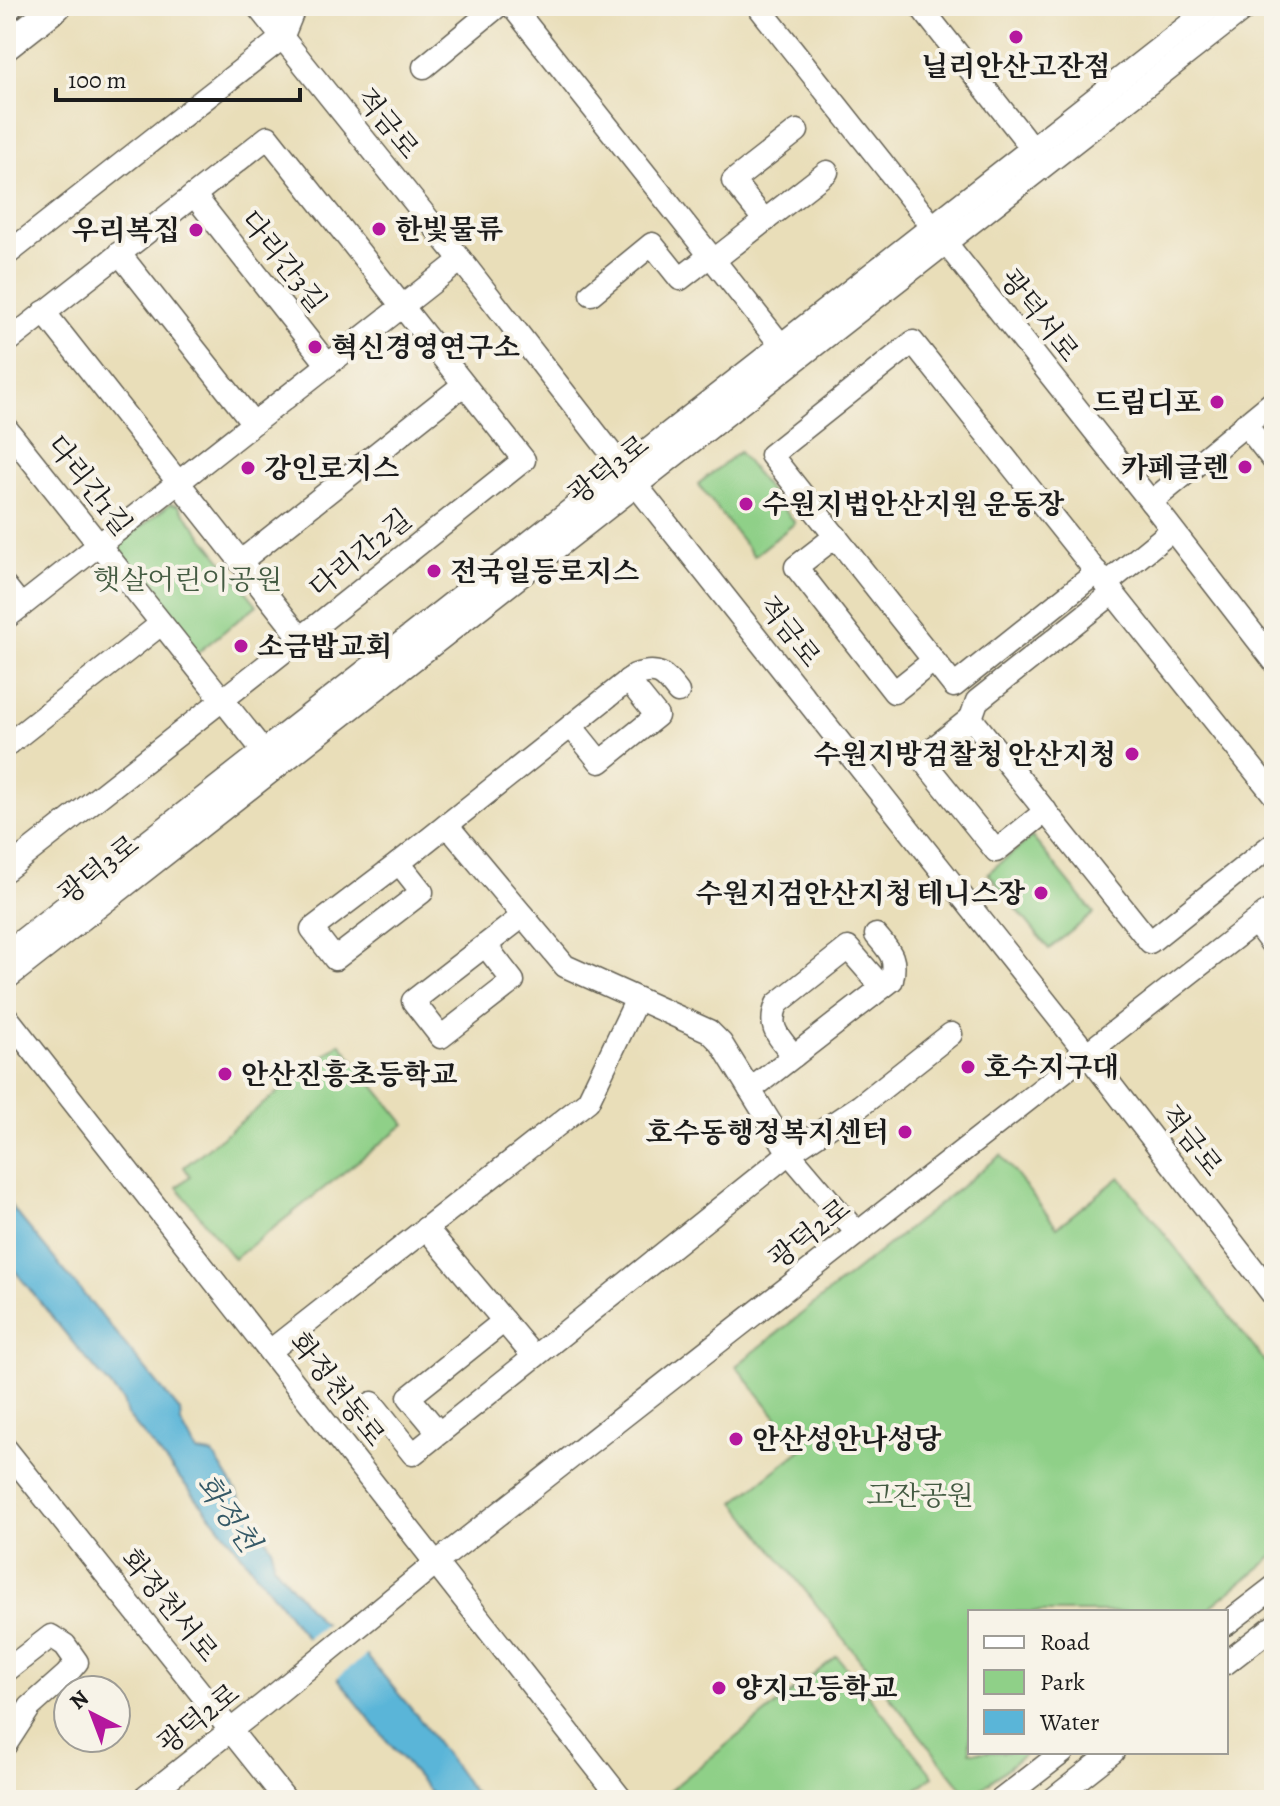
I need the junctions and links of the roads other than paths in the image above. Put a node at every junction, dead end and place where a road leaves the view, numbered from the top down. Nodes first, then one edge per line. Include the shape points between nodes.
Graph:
1 (57, 6) edge
2 (257, 6) edge
3 (295, 6) edge
4 (498, 6) edge
5 (512, 6) edge
6 (758, 6) edge
7 (920, 6) edge
8 (1248, 6) edge
9 (1203, 9) edge
10 (282, 38) junction
11 (6, 46) edge
12 (424, 67) dead end
13 (797, 131) dead end
14 (1032, 148) junction
15 (827, 172) dead end
16 (194, 195) junction
17 (765, 221) junction
18 (938, 235) junction
19 (119, 253) junction
20 (6, 255) edge
21 (712, 258) junction
22 (461, 260) junction
23 (591, 294) dead end
24 (402, 308) junction
25 (44, 312) junction
26 (6, 343) edge
27 (781, 345) junction
28 (328, 365) junction
29 (463, 385) junction
30 (1274, 401) edge
31 (253, 423) junction
32 (1245, 424) junction
33 (6, 428) edge
34 (1274, 461) edge
35 (629, 477) junction
36 (177, 483) junction
37 (1151, 502) junction
38 (1171, 531) junction
39 (836, 536) junction
40 (99, 545) junction
41 (240, 562) junction
42 (1105, 583) junction
43 (6, 587) edge
44 (14, 612) edge
45 (161, 624) junction
46 (301, 638) junction
47 (933, 661) junction
48 (1274, 661) edge
49 (628, 680) junction
50 (678, 692) dead end
51 (222, 700) junction
52 (971, 718) junction
53 (571, 726) junction
54 (6, 746) edge
55 (269, 760) junction
56 (1274, 795) edge
57 (1046, 811) junction
58 (447, 825) junction
59 (1274, 843) edge
60 (399, 863) junction
61 (6, 870) edge
62 (1274, 907) edge
63 (523, 916) junction
64 (1255, 922) junction
65 (876, 935) dead end
66 (485, 945) dead end
67 (1274, 947) edge
68 (6, 953) edge
69 (6, 979) edge
70 (882, 987) junction
71 (637, 999) junction
72 (6, 1016) edge
73 (951, 1034) dead end
74 (1087, 1054) junction
75 (794, 1056) junction
76 (750, 1090) junction
77 (789, 1153) junction
78 (426, 1228) junction
79 (857, 1233) junction
80 (1274, 1296) edge
81 (504, 1321) junction
82 (270, 1351) junction
83 (534, 1357) junction
84 (372, 1403) dead end
85 (439, 1433) junction
86 (6, 1449) edge
87 (436, 1563) junction
88 (1274, 1587) edge
89 (1228, 1622) edge
90 (1274, 1626) edge
91 (1228, 1661) edge
92 (6, 1671) edge
93 (231, 1730) junction
94 (6, 1744) edge
95 (1060, 1754) edge
96 (1110, 1754) edge
97 (142, 1800) edge
98 (286, 1800) edge
99 (622, 1800) edge
100 (1001, 1800) edge
101 (1052, 1800) edge

1 - 11 main road
2 - 10 street, 적금로
3 - 10 street
4 - 12 street
5 - 21 street
6 - 18 street, 광덕서로
7 - 14 street
8 - 18 street, 광덕3로
9 - 14 street, 광덕3로
10 - 20 street
10 - 22 street, 적금로
13 - 17 street via 733,181
14 - 18 street, 광덕3로
15 - 17 street
16 - 19 street, 다리간2길
16 - 24 street, 다리간2길 via 268,137
16 - 28 street, 다리간3길
17 - 21 street
18 - 27 street, 광덕3로
18 - 35 street, 광덕3로
18 - 37 street, 광덕서로
19 - 25 street, 다리간2길
19 - 31 street
21 - 23 street via 680,279 652,244
21 - 27 street
22 - 24 street
22 - 35 street, 적금로
24 - 28 street
24 - 29 street, 다리간2길
25 - 26 street, 다리간2길
25 - 36 street
27 - 35 street, 광덕3로
28 - 31 street
29 - 41 street
29 - 46 street, 다리간2길 via 524,460
30 - 32 street
31 - 36 street
32 - 34 street
32 - 37 street
33 - 40 street, 다리간1길
35 - 55 street, 광덕3로
35 - 74 street, 적금로
36 - 40 street
36 - 41 street
37 - 38 street, 광덕서로
38 - 42 street
38 - 48 street, 광덕서로
39 - 42 street via 771,455 913,342
39 - 47 street
39 - 47 street via 796,567 894,692
40 - 44 street
40 - 45 street, 다리간1길
41 - 46 street
42 - 47 street via 954,686
42 - 52 street via 977,701
42 - 56 street
43 - 44 street
45 - 51 street, 다리간1길
45 - 54 street
46 - 51 street, 다리간2길
49 - 50 street via 658,672
49 - 53 street
49 - 53 street via 657,716 600,762
51 - 55 street, 다리간1길
51 - 61 street, 다리간2길
52 - 57 street
52 - 57 street via 921,758 968,817 996,851
53 - 58 street
55 - 68 street, 광덕3로
55 - 69 street, 광덕3로
57 - 59 street via 1150,942
58 - 60 street
58 - 63 street
60 - 60 street via 312,929 335,959 422,892
62 - 64 street, 광덕2로
63 - 66 street
63 - 71 street via 565,966
64 - 67 street
64 - 74 street, 광덕2로
65 - 70 street via 895,967 892,980
70 - 75 street
70 - 75 street via 848,948 777,1004 772,1028
71 - 76 street via 709,1031
71 - 78 street via 588,1101
72 - 82 street, 화정천동로
73 - 77 street via 860,1106
74 - 79 street, 광덕2로
74 - 80 street, 적금로
75 - 76 street
76 - 77 street
77 - 79 street
77 - 83 street
78 - 81 street
78 - 82 street
79 - 87 street, 광덕2로
81 - 83 street
81 - 85 street via 409,1397
82 - 87 street, 화정천동로
83 - 85 street
84 - 85 street via 413,1454
86 - 93 street, 화정천서로
87 - 93 street, 광덕2로
87 - 99 street, 화정천동로
88 - 89 street
90 - 91 street
92 - 94 street via 51,1636 77,1662 30,1707
93 - 97 street, 광덕2로
93 - 98 street, 화정천서로
95 - 100 street
96 - 101 street

